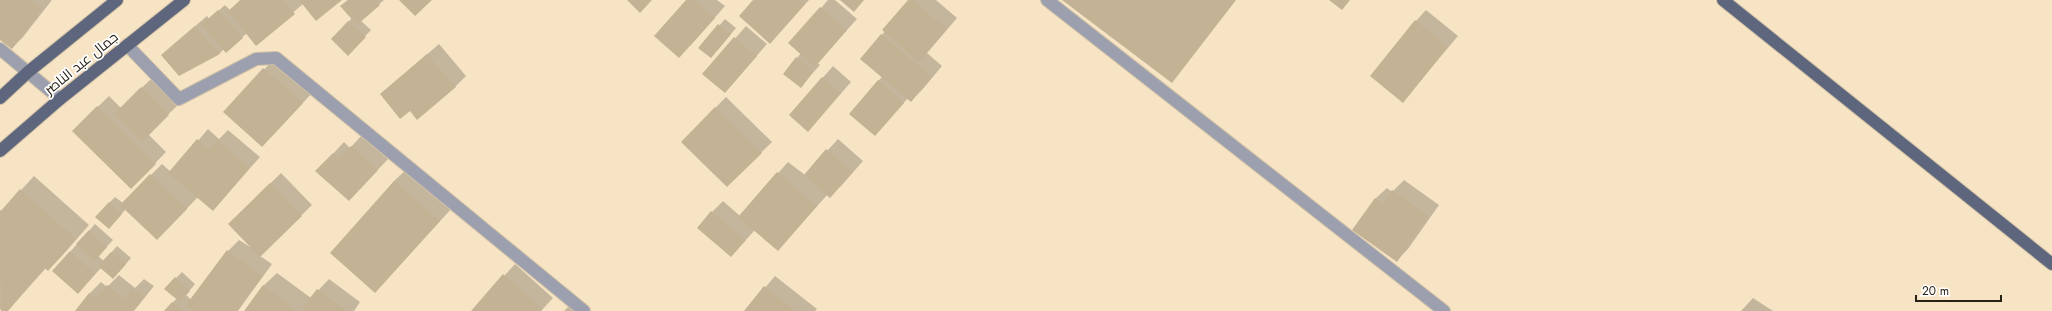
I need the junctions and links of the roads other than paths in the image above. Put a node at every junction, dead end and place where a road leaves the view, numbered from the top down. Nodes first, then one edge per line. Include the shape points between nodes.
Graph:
1 (117, 0) edge
2 (1047, 0) edge
3 (1722, 0) edge
4 (182, 1) edge
5 (127, 45) junction
6 (0, 49) edge
7 (28, 72) junction
8 (0, 98) edge
9 (60, 99) junction
10 (0, 151) edge
11 (2052, 264) edge
12 (584, 311) edge
13 (1444, 311) edge

1 - 7 main road, جمال عبد الناصر
2 - 13 lane
3 - 11 main road
4 - 5 main road, جمال عبد الناصر
5 - 9 main road, جمال عبد الناصر
5 - 12 lane via 179,99 256,59 276,58
6 - 7 lane
7 - 8 main road, جمال عبد الناصر
7 - 9 lane
9 - 10 main road, جمال عبد الناصر

